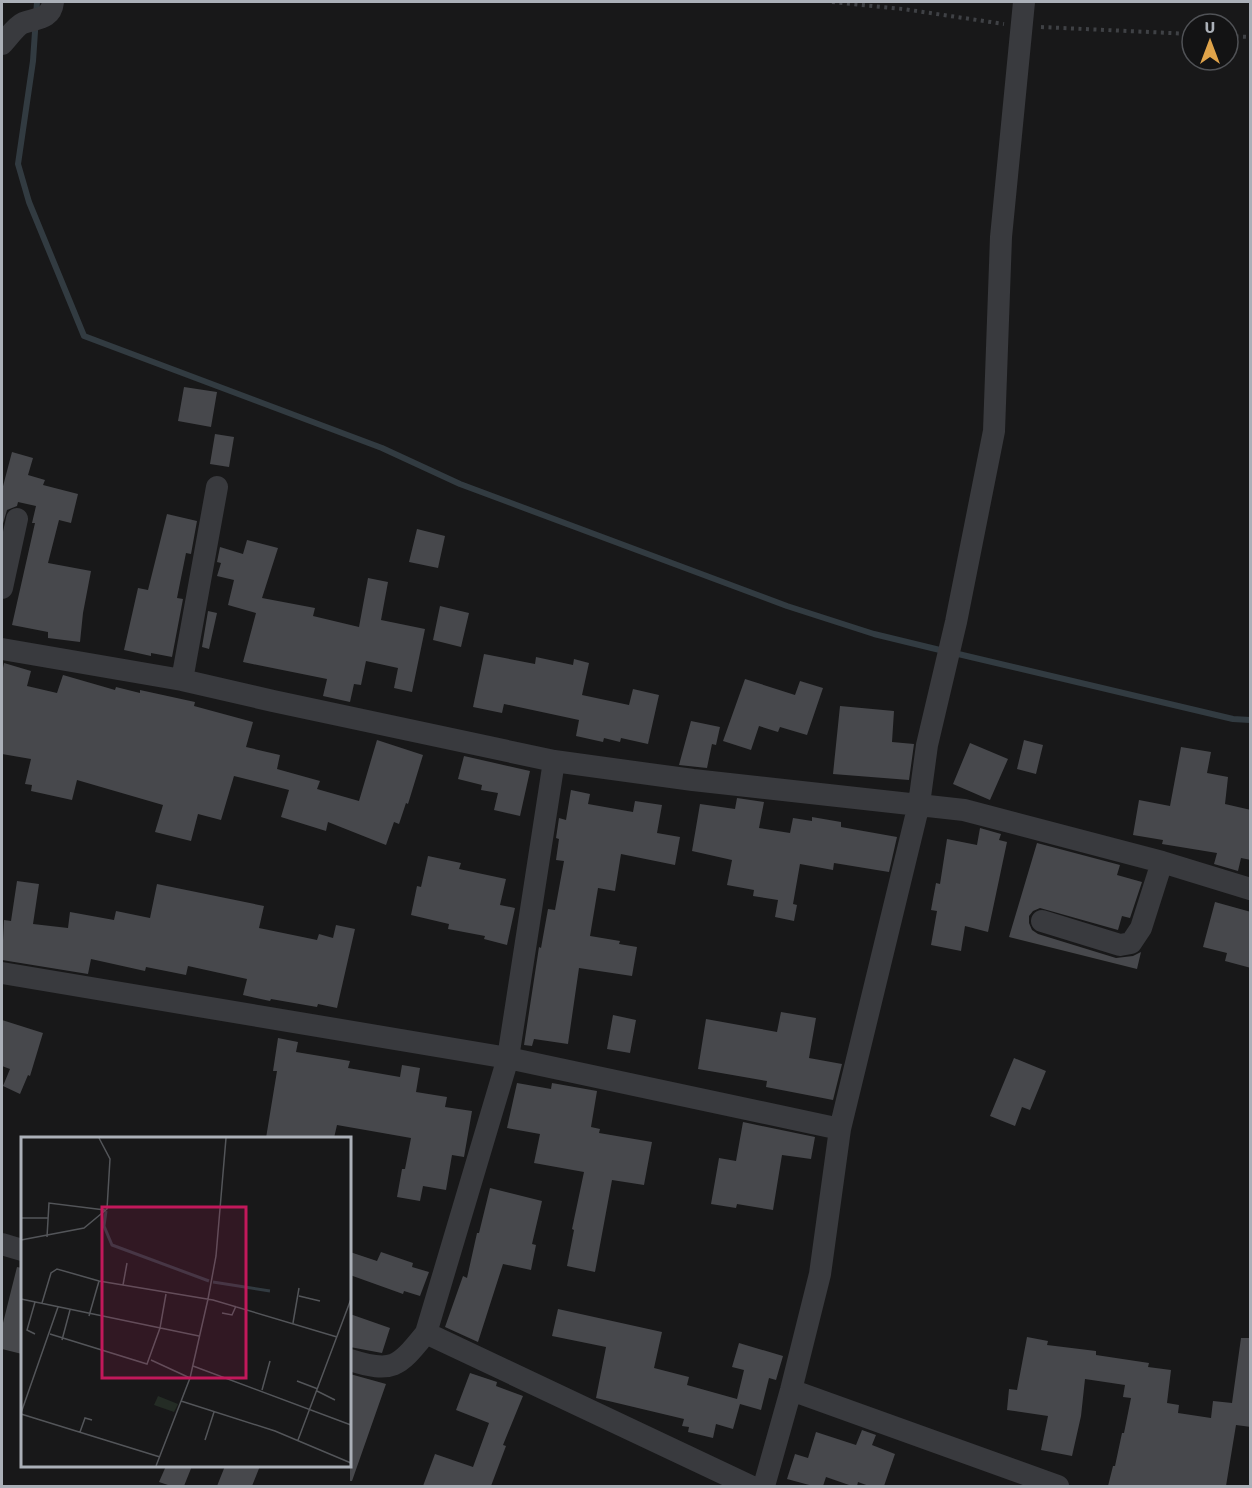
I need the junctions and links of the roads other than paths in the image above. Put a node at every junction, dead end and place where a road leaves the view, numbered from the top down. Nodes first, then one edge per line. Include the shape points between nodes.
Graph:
1 (1024, 2) edge
2 (38, 16) edge
3 (2, 18) edge
4 (2, 44) edge
5 (217, 487) dead end
6 (17, 519) dead end
7 (2, 588) edge
8 (2, 649) edge
9 (182, 680) junction
10 (554, 761) junction
11 (919, 804) junction
12 (1162, 862) junction
13 (1251, 889) edge
14 (1042, 921) dead end
15 (2, 973) edge
16 (508, 1058) junction
17 (840, 1130) junction
18 (2, 1244) edge
19 (21, 1250) edge
20 (426, 1332) junction
21 (351, 1360) edge
22 (791, 1390) junction
23 (750, 1486) edge
24 (764, 1486) edge
25 (1058, 1486) edge

1 - 11 street via 1001,237 994,431 927,745
2 - 3 street
2 - 4 street
5 - 9 street
6 - 7 street
8 - 9 street
9 - 10 street
10 - 11 street
10 - 16 street
11 - 12 street via 964,810
11 - 17 street
12 - 13 street
12 - 14 street via 1141,928 1131,943 1120,945
15 - 16 street
16 - 17 street
16 - 20 street
17 - 22 street via 820,1274
18 - 19 street
20 - 21 street via 405,1360 392,1366 382,1368
20 - 23 street
22 - 24 street
22 - 25 street

